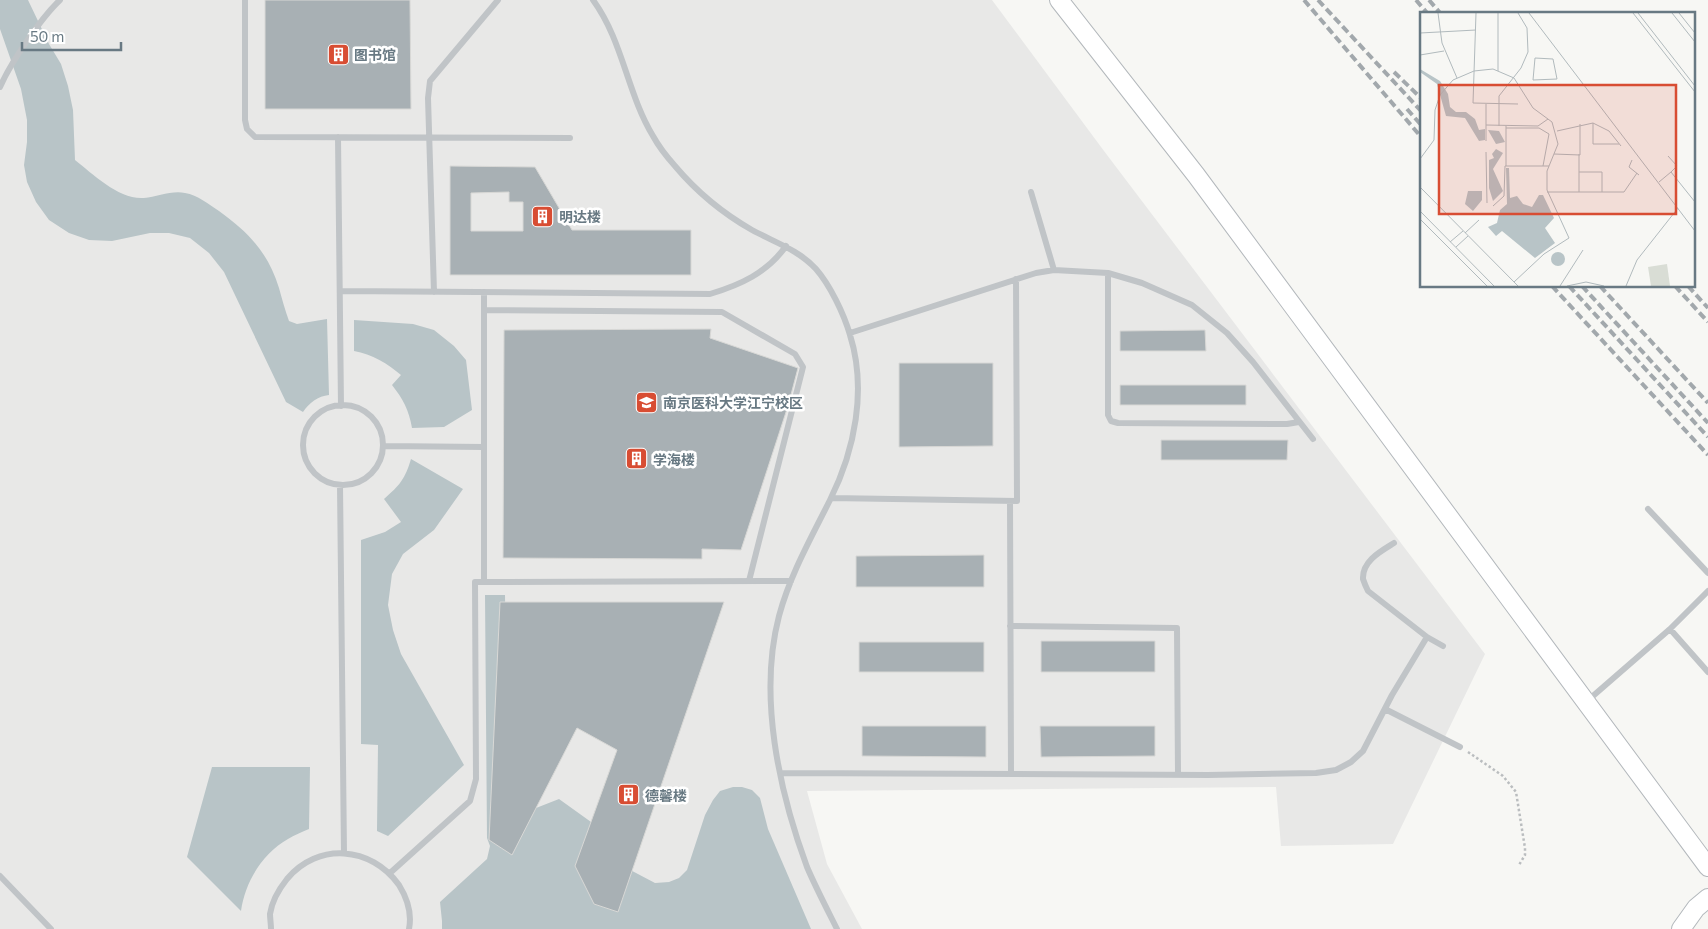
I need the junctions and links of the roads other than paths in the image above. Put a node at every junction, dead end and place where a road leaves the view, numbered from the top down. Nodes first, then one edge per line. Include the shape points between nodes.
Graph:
1 (60, 0) edge
2 (245, 0) edge
3 (498, 0) edge
4 (593, 0) edge
5 (1059, 0) edge
6 (0, 87) edge
7 (338, 137) junction
8 (430, 138) junction
9 (570, 138) dead end
10 (1031, 192) dead end
11 (786, 246) junction
12 (1054, 270) junction
13 (1108, 273) junction
14 (1016, 279) junction
15 (341, 291) junction
16 (434, 292) junction
17 (484, 292) junction
18 (484, 310) junction
19 (850, 333) junction
20 (341, 406) junction
21 (1299, 422) junction
22 (1313, 439) dead end
23 (383, 446) junction
24 (484, 447) junction
25 (340, 485) junction
26 (831, 498) junction
27 (1010, 500) junction
28 (1648, 509) dead end
29 (1394, 542) dead end
30 (1708, 573) edge
31 (749, 581) junction
32 (791, 581) junction
33 (484, 582) junction
34 (1708, 591) edge
35 (1010, 626) junction
36 (1670, 629) junction
37 (1427, 637) junction
38 (1444, 646) dead end
39 (1708, 672) edge
40 (1586, 702) junction
41 (1384, 709) junction
42 (1460, 747) road end
43 (780, 773) junction
44 (1011, 774) junction
45 (1178, 774) junction
46 (344, 853) junction
47 (1708, 867) edge
48 (390, 873) junction
49 (0, 876) edge
50 (1708, 898) edge
51 (51, 929) edge
52 (271, 929) edge
53 (410, 929) edge
54 (837, 929) edge
55 (1680, 929) edge

1 - 6 lane via 50,9 6,73
2 - 7 lane via 247,129 255,137
3 - 8 lane via 430,81
4 - 11 lane via 618,47 653,137 677,168 710,202 751,230
5 - 40 street via 1196,175
7 - 8 lane
7 - 15 lane
8 - 9 lane
8 - 16 lane
10 - 12 lane
11 - 17 lane via 777,259 755,276 710,294
11 - 19 lane via 815,267 830,289
12 - 13 lane
12 - 14 lane
13 - 21 lane via 1142,283 1192,305 1227,333
13 - 21 lane via 1108,414 1111,421
14 - 19 lane
14 - 27 lane via 1017,501
15 - 16 lane
15 - 20 lane
16 - 17 lane
17 - 18 lane
18 - 24 lane
18 - 31 lane via 722,312 795,354 803,367
19 - 26 lane via 858,384 856,424
20 - 23 lane via 356,408 370,416 380,430
20 - 25 lane via 323,411 311,422 304,437 304,453 310,469 323,480
21 - 22 lane
23 - 24 lane
23 - 25 lane via 380,462 370,476 355,484
24 - 33 lane
25 - 46 lane
26 - 27 lane
26 - 32 lane
27 - 35 lane
28 - 30 lane
29 - 37 lane via 1373,556 1363,579 1368,590
31 - 32 lane
31 - 33 lane
32 - 43 lane via 779,617 771,663 771,708
33 - 48 lane via 475,582 476,779 470,801
34 - 36 lane
35 - 44 lane
35 - 45 lane via 1178,628
36 - 39 lane
36 - 40 lane
37 - 38 lane
37 - 41 lane
40 - 47 street
41 - 42 lane
41 - 45 lane via 1363,751 1336,770
43 - 44 lane
43 - 54 lane via 808,868
44 - 45 lane
46 - 48 lane via 369,859
46 - 52 lane via 318,856 295,869 279,889 270,913
48 - 53 lane via 405,894
49 - 51 lane
50 - 55 street

